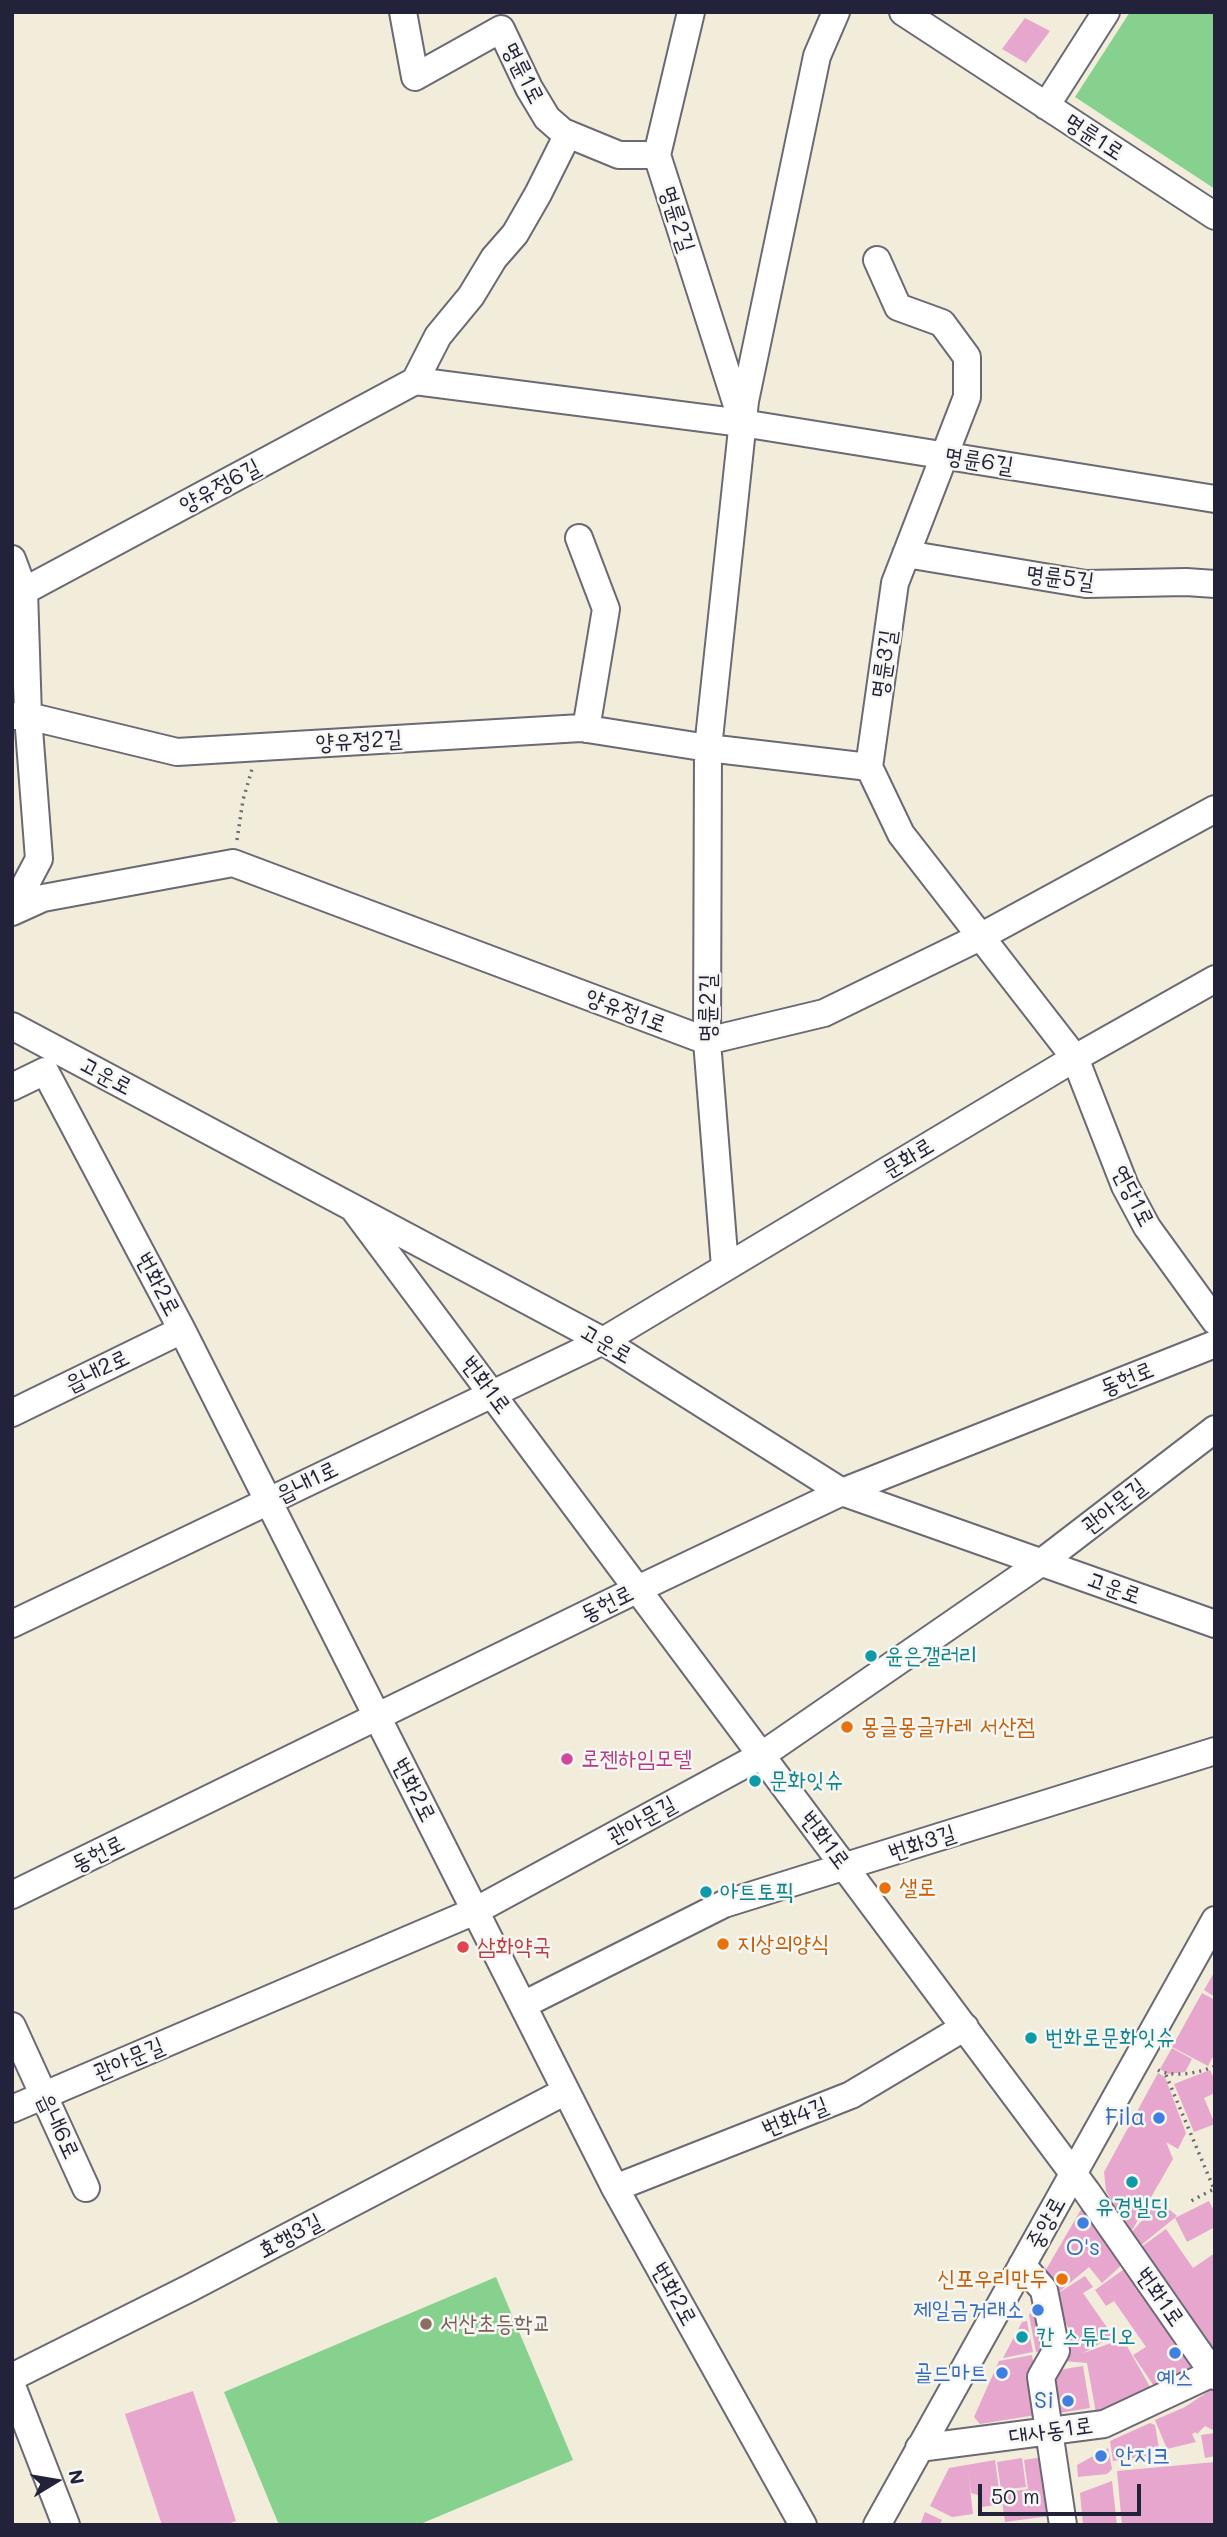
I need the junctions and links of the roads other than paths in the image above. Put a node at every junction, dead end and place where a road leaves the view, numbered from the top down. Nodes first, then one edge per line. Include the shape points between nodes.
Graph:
1 (403, 12) edge
2 (691, 12) edge
3 (836, 12) edge
4 (903, 12) edge
5 (1106, 12) edge
6 (1046, 106) junction
7 (568, 134) junction
8 (657, 155) junction
9 (1215, 216) edge
10 (877, 260) dead end
11 (415, 381) junction
12 (742, 423) junction
13 (943, 455) junction
14 (1215, 499) edge
15 (579, 538) dead end
16 (906, 554) junction
17 (12, 559) edge
18 (1215, 584) edge
19 (24, 591) junction
20 (20, 716) edge
21 (586, 729) junction
22 (708, 748) junction
23 (869, 767) junction
24 (1215, 809) edge
25 (12, 911) edge
26 (980, 937) junction
27 (1215, 979) edge
28 (12, 1026) edge
29 (707, 1041) junction
30 (1075, 1058) junction
31 (51, 1060) junction
32 (12, 1087) edge
33 (353, 1208) junction
34 (725, 1267) junction
35 (1215, 1321) edge
36 (182, 1330) junction
37 (603, 1341) junction
38 (1215, 1343) edge
39 (492, 1393) junction
40 (12, 1413) edge
41 (1215, 1429) edge
42 (842, 1492) junction
43 (268, 1501) junction
44 (1042, 1562) junction
45 (638, 1589) junction
46 (12, 1624) edge
47 (1215, 1624) edge
48 (377, 1717) junction
49 (1215, 1751) edge
50 (762, 1755) junction
51 (846, 1868) junction
52 (12, 1895) edge
53 (475, 1911) junction
54 (1215, 1920) edge
55 (523, 2005) junction
56 (12, 2026) edge
57 (965, 2027) junction
58 (566, 2091) junction
59 (44, 2095) junction
60 (12, 2109) edge
61 (1073, 2174) junction
62 (86, 2188) dead end
63 (615, 2188) junction
64 (1022, 2265) junction
65 (1214, 2373) edge
66 (12, 2377) edge
67 (12, 2386) edge
68 (1049, 2432) junction
69 (919, 2448) junction
70 (66, 2525) edge
71 (803, 2525) edge
72 (877, 2525) edge
73 (1063, 2525) edge

1 - 7 street, 명륜1로 via 415,77 501,29 547,118
2 - 8 street, 명륜2길
3 - 12 street, 명륜2길 via 817,56
4 - 6 street, 명륜1로
5 - 6 street
6 - 9 street, 명륜1로
7 - 8 street, 명륜1로 via 619,155
7 - 11 street via 515,234 438,336
8 - 12 street, 명륜2길
10 - 13 street, 명륜3길 via 898,307 942,323 967,357 967,397
11 - 12 street
11 - 19 street, 양유정6길
12 - 13 street, 명륜6길
12 - 22 street, 명륜2길
13 - 14 street, 명륜6길
13 - 16 street, 명륜3길
15 - 21 street via 606,610
16 - 18 street, 명륜5길 via 1086,584
16 - 23 street, 명륜3길 via 895,583
17 - 19 street
19 - 20 street
20 - 21 street, 양유정2길 via 177,752
20 - 25 street via 39,859
21 - 22 street, 양유정2길
22 - 23 street
22 - 29 street, 명륜2길
23 - 26 street via 901,834
24 - 26 street
25 - 29 street, 양유정1로 via 43,898 233,863
26 - 29 street via 824,1013
26 - 30 street
27 - 30 street, 문화로
28 - 31 street, 고운로
29 - 34 street, 명륜2길
30 - 34 street, 문화로
30 - 35 street, 연당1로 via 1125,1186 1147,1227
31 - 32 street
31 - 33 street, 고운로
31 - 36 street, 번화2로
33 - 37 street, 고운로
33 - 39 street, 번화1로
34 - 37 street, 문화로
36 - 40 street, 읍내2로
36 - 43 street, 번화2로
37 - 39 street, 읍내1로
37 - 42 street, 고운로
38 - 42 street, 동헌로
39 - 43 street, 읍내1로
39 - 45 street, 번화1로
41 - 44 street, 관아문길
42 - 44 street, 고운로
42 - 45 street, 동헌로
43 - 46 street, 읍내1로
43 - 48 street, 번화2로
44 - 47 street, 고운로
44 - 50 street, 관아문길
45 - 48 street, 동헌로
45 - 50 street, 번화1로
48 - 52 street, 동헌로
48 - 53 street, 번화2로
49 - 51 street, 번화3길
50 - 51 street, 번화1로
50 - 53 street, 관아문길
51 - 55 street, 번화3길 via 724,1904
51 - 57 street, 번화1로
53 - 55 street, 번화2로
53 - 59 street, 관아문길
54 - 61 street, 중앙로
55 - 58 street, 번화2로
56 - 59 street, 읍내6로
57 - 61 street, 번화1로
57 - 63 street, 번화4길 via 851,2095
58 - 63 street, 번화2로
58 - 66 street, 효행3길
59 - 60 street, 관아문길
59 - 62 street, 읍내6로
61 - 64 street, 중앙로
61 - 65 street, 번화1로
63 - 71 street, 번화2로
64 - 68 street via 1044,2290 1056,2351 1041,2377
64 - 69 street, 중앙로
65 - 68 street, 대사동1로 via 1104,2424
67 - 70 street
68 - 69 street, 대사동1로
68 - 73 street
69 - 72 street, 중앙로

